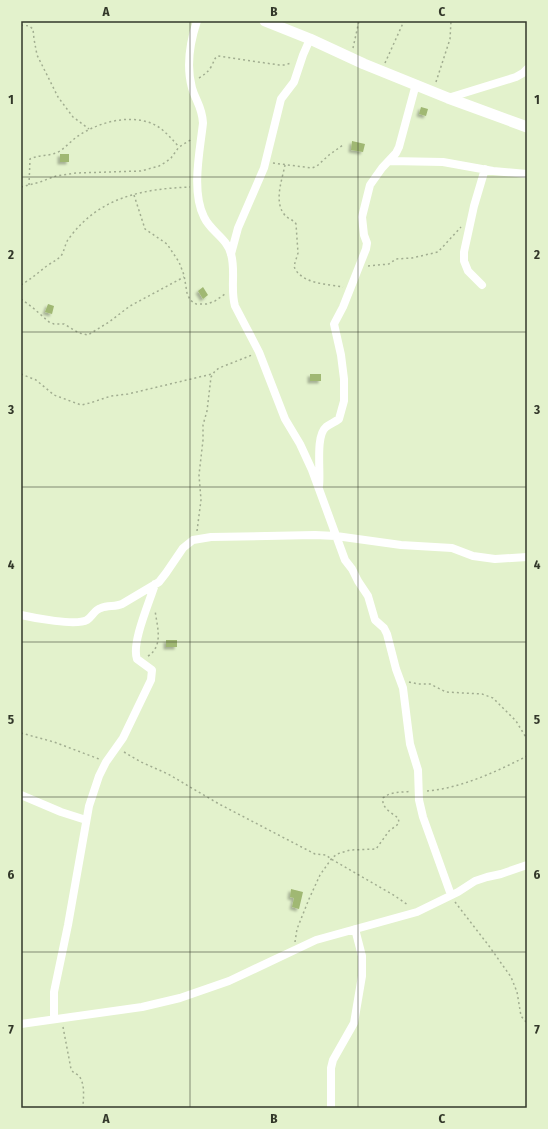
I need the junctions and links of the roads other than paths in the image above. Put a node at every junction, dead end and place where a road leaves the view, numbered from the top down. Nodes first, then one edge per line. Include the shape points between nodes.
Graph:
1 (197, 21) edge
2 (265, 21) edge
3 (310, 39) junction
4 (527, 69) edge
5 (416, 84) junction
6 (448, 98) junction
7 (527, 127) edge
8 (390, 161) junction
9 (485, 169) junction
10 (527, 174) edge
11 (231, 254) junction
12 (482, 285) dead end
13 (318, 487) junction
14 (336, 536) junction
15 (527, 557) edge
16 (155, 584) junction
17 (21, 615) edge
18 (21, 795) edge
19 (86, 820) junction
20 (527, 865) edge
21 (451, 895) junction
22 (356, 929) junction
23 (58, 1018) junction
24 (21, 1024) edge
25 (331, 1108) edge

1 - 11 street via 189,66 193,90 203,116 197,186 204,217 224,241
2 - 3 street
3 - 5 street
3 - 11 street via 294,82 281,99 264,168 238,228
4 - 6 street via 516,77
5 - 6 street
5 - 8 street via 400,147
6 - 7 street
8 - 9 street via 443,162
8 - 13 street via 370,185 362,217 367,243 334,324 343,370 344,401 339,419 326,427 320,438
9 - 10 street
9 - 12 street via 470,221 464,261 468,271
11 - 13 street via 235,306 259,352 280,408 300,444
13 - 14 street
14 - 15 street via 401,545 452,548 473,556 495,559
14 - 16 street via 210,537 193,540 174,558 166,573
14 - 21 street via 345,560 368,596 375,620 387,634 403,688 410,744 418,770 418,791 423,817
16 - 17 street via 118,606 96,610 84,621 40,620
16 - 19 street via 137,639 136,653 137,659 152,670 151,680 117,748 106,762 92,796
18 - 19 street
19 - 23 street via 68,925 55,982
20 - 21 street via 474,881
21 - 22 street via 417,912
22 - 23 street via 316,940 229,981 180,998 142,1007
22 - 25 street via 362,956 362,976 354,1023 331,1068
23 - 24 street

